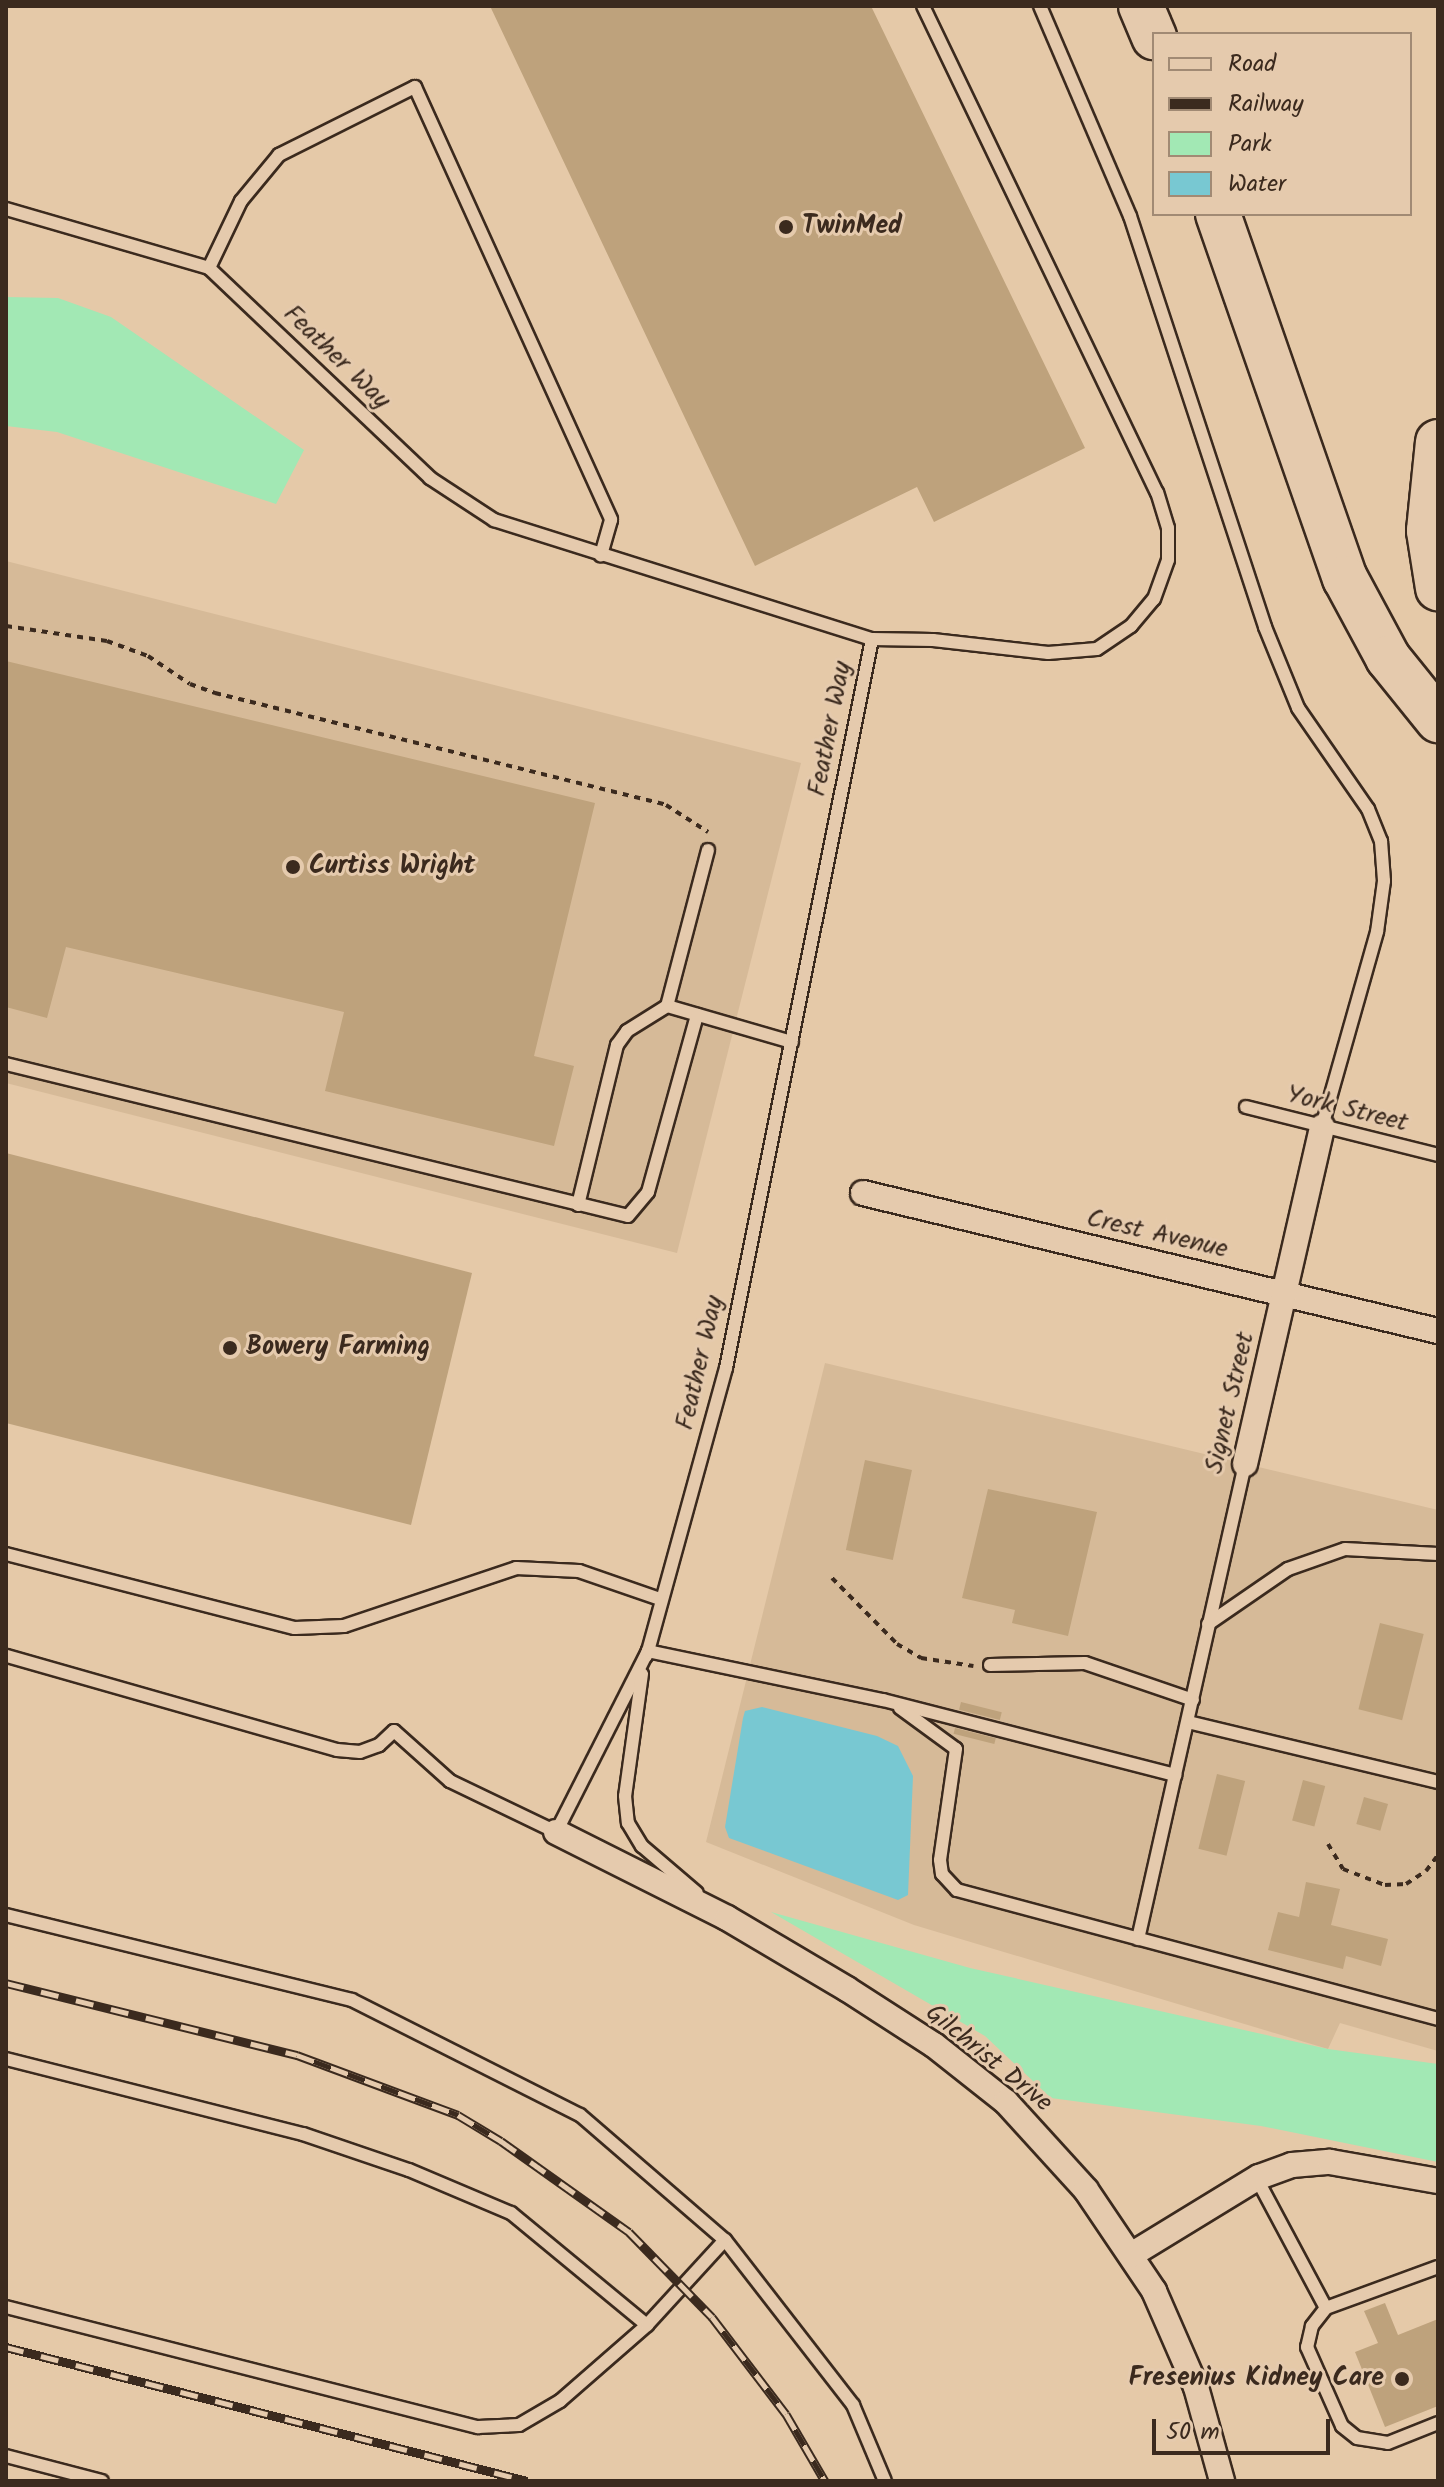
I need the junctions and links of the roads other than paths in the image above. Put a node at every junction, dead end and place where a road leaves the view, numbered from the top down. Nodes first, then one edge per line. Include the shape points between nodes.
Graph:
1 (923, 6) edge
2 (1040, 6) edge
3 (1141, 6) edge
4 (1152, 32) edge
5 (6, 209) edge
6 (1219, 216) edge
7 (209, 268) junction
8 (1438, 442) edge
9 (601, 556) junction
10 (1438, 588) edge
11 (872, 639) junction
12 (1438, 720) edge
13 (708, 850) road end
14 (667, 1006) junction
15 (697, 1015) junction
16 (792, 1042) junction
17 (6, 1064) edge
18 (1246, 1107) dead end
19 (1322, 1127) junction
20 (1438, 1155) edge
21 (863, 1193) dead end
22 (578, 1205) junction
23 (1284, 1294) junction
24 (1438, 1331) edge
25 (1245, 1464) joint
26 (6, 1554) edge
27 (1438, 1554) edge
28 (660, 1599) junction
29 (1208, 1624) junction
30 (648, 1651) junction
31 (6, 1656) edge
32 (990, 1665) road end
33 (1194, 1696) junction
34 (891, 1702) junction
35 (1188, 1722) junction
36 (1176, 1775) junction
37 (1438, 1782) edge
38 (556, 1832) junction
39 (6, 1915) edge
40 (727, 1918) junction
41 (1138, 1939) junction
42 (1438, 2019) edge
43 (6, 2059) edge
44 (1257, 2179) junction
45 (1438, 2181) edge
46 (725, 2240) junction
47 (1131, 2255) junction
48 (1438, 2267) edge
49 (6, 2307) edge
50 (1326, 2308) junction
51 (647, 2325) junction
52 (1438, 2423) edge
53 (6, 2456) edge
54 (102, 2481) edge
55 (885, 2481) edge
56 (1222, 2481) edge

1 - 11 lane via 1157,493 1168,528 1168,560 1154,599 1131,626 1097,649 1048,653
2 - 19 lane via 1130,216 1292,695 1368,809 1381,841 1384,881 1377,932
3 - 4 highway
5 - 7 lane, Feather Way
6 - 12 highway via 1345,578 1388,658
7 - 9 lane, Feather Way via 461,502 494,520
7 - 9 lane via 241,201 279,155 415,87 611,520
8 - 10 highway via 1429,531
9 - 11 lane, Feather Way
11 - 16 lane, Feather Way
13 - 14 lane
14 - 15 lane
14 - 22 lane via 627,1031 617,1045
15 - 16 lane
15 - 22 lane via 644,1203 628,1216
16 - 28 lane, Feather Way via 726,1368
17 - 22 lane
18 - 19 lane, York Street
19 - 20 lane, York Street
19 - 23 street, Signet Street
21 - 23 street, Crest Avenue
23 - 24 street, Crest Avenue
23 - 25 street, Signet Street
25 - 29 lane, Signet Street
26 - 28 lane via 295,1628 344,1626 516,1568 579,1571
27 - 29 lane via 1345,1549 1288,1569
28 - 30 lane, Feather Way
29 - 33 lane, Signet Street
30 - 34 lane
30 - 38 lane, Feather Way
30 - 40 lane, Feather Way via 635,1706 625,1796 628,1823 642,1846
31 - 38 lane via 337,1750 360,1752 379,1745 394,1731 450,1781
32 - 33 lane via 1085,1663
33 - 35 lane, Signet Street
34 - 36 lane
34 - 41 lane via 956,1749 940,1860 948,1885
35 - 36 lane, Signet Street
35 - 37 lane
36 - 41 lane, Signet Street
38 - 40 street, Gilchrist Drive
39 - 46 lane via 352,2000 580,2115
40 - 47 street, Gilchrist Drive via 934,2045 1006,2102 1086,2190
41 - 42 lane
43 - 51 lane via 303,2134 409,2170 511,2213
44 - 45 street via 1292,2165 1330,2162
44 - 47 street
44 - 50 lane
46 - 51 lane
46 - 55 lane via 853,2405
47 - 56 street, Gilchrist Drive via 1154,2291 1196,2387
48 - 50 lane
49 - 51 lane via 478,2427 519,2425 560,2401
50 - 52 lane via 1312,2326 1307,2347 1342,2426 1357,2438 1388,2443
53 - 54 lane

